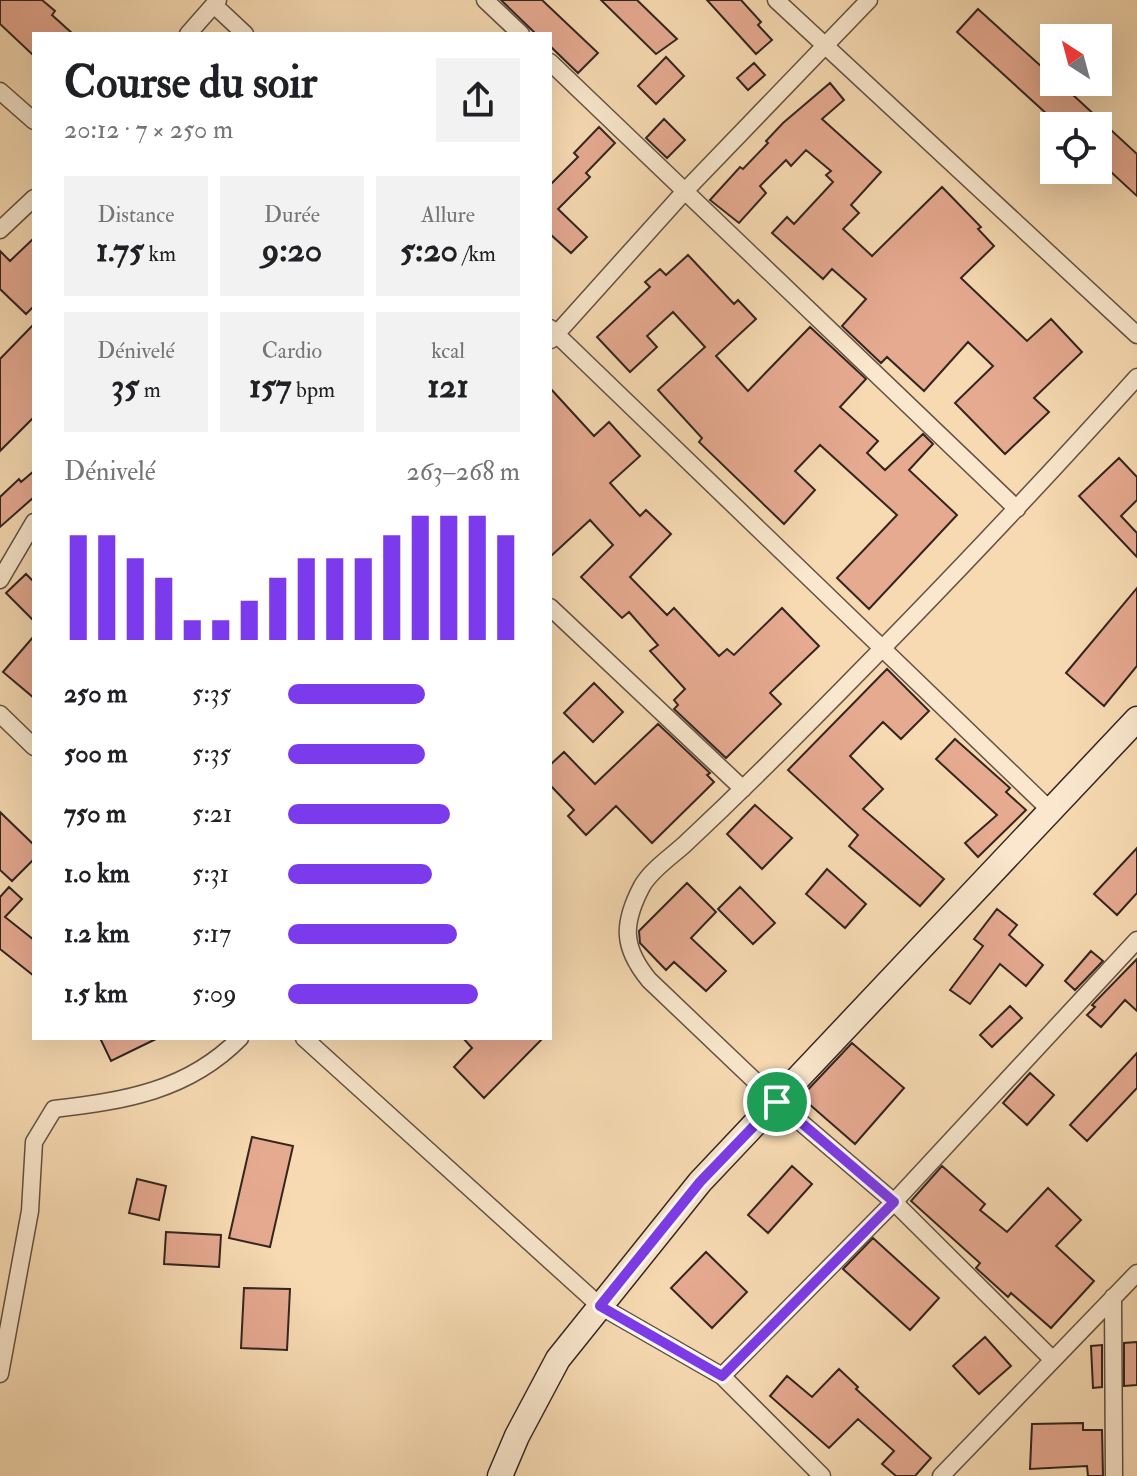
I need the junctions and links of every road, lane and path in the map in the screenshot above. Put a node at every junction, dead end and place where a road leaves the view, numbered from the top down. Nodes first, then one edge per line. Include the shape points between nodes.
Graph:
1 (485, 0) edge
2 (776, 0) edge
3 (869, 0) edge
4 (216, 2) edge
5 (190, 32) edge
6 (243, 32) edge
7 (519, 32) edge
8 (826, 47) junction
9 (552, 64) edge
10 (0, 91) edge
11 (32, 119) edge
12 (685, 191) junction
13 (32, 200) edge
14 (0, 230) edge
15 (552, 334) edge
16 (1137, 335) edge
17 (1137, 377) edge
18 (1017, 509) junction
19 (32, 525) edge
20 (0, 580) edge
21 (552, 609) edge
22 (883, 649) junction
23 (0, 714) edge
24 (1137, 719) edge
25 (32, 745) edge
26 (743, 789) junction
27 (1050, 810) junction
28 (1137, 940) edge
29 (238, 1040) edge
30 (306, 1040) edge
31 (777, 1102) junction
32 (894, 1202) junction
33 (1137, 1273) edge
34 (1113, 1297) junction
35 (600, 1306) junction
36 (1053, 1360) junction
37 (0, 1374) edge
38 (722, 1376) junction
39 (500, 1476) edge
40 (822, 1476) edge
41 (941, 1476) edge
42 (1114, 1476) edge

1 - 7 street
2 - 8 street
3 - 8 street
4 - 5 street
4 - 6 street
8 - 12 street
8 - 16 street
9 - 12 street
10 - 11 street
12 - 15 street
12 - 18 street
13 - 14 street
15 - 22 street
17 - 18 street
18 - 22 street
19 - 20 street
21 - 26 street
22 - 26 street
22 - 27 street
23 - 25 street
24 - 27 main road
26 - 31 street via 644,882 631,910 627,938 634,962 649,980
27 - 31 main road
28 - 32 street
29 - 37 street via 186,1078 120,1101 54,1109 34,1142 30,1211
30 - 35 street
31 - 32 street
31 - 35 main road via 700,1182
32 - 36 street
32 - 38 street
33 - 34 street
34 - 36 street
34 - 42 street
35 - 38 street
35 - 39 main road via 558,1359
36 - 41 street
38 - 40 street

